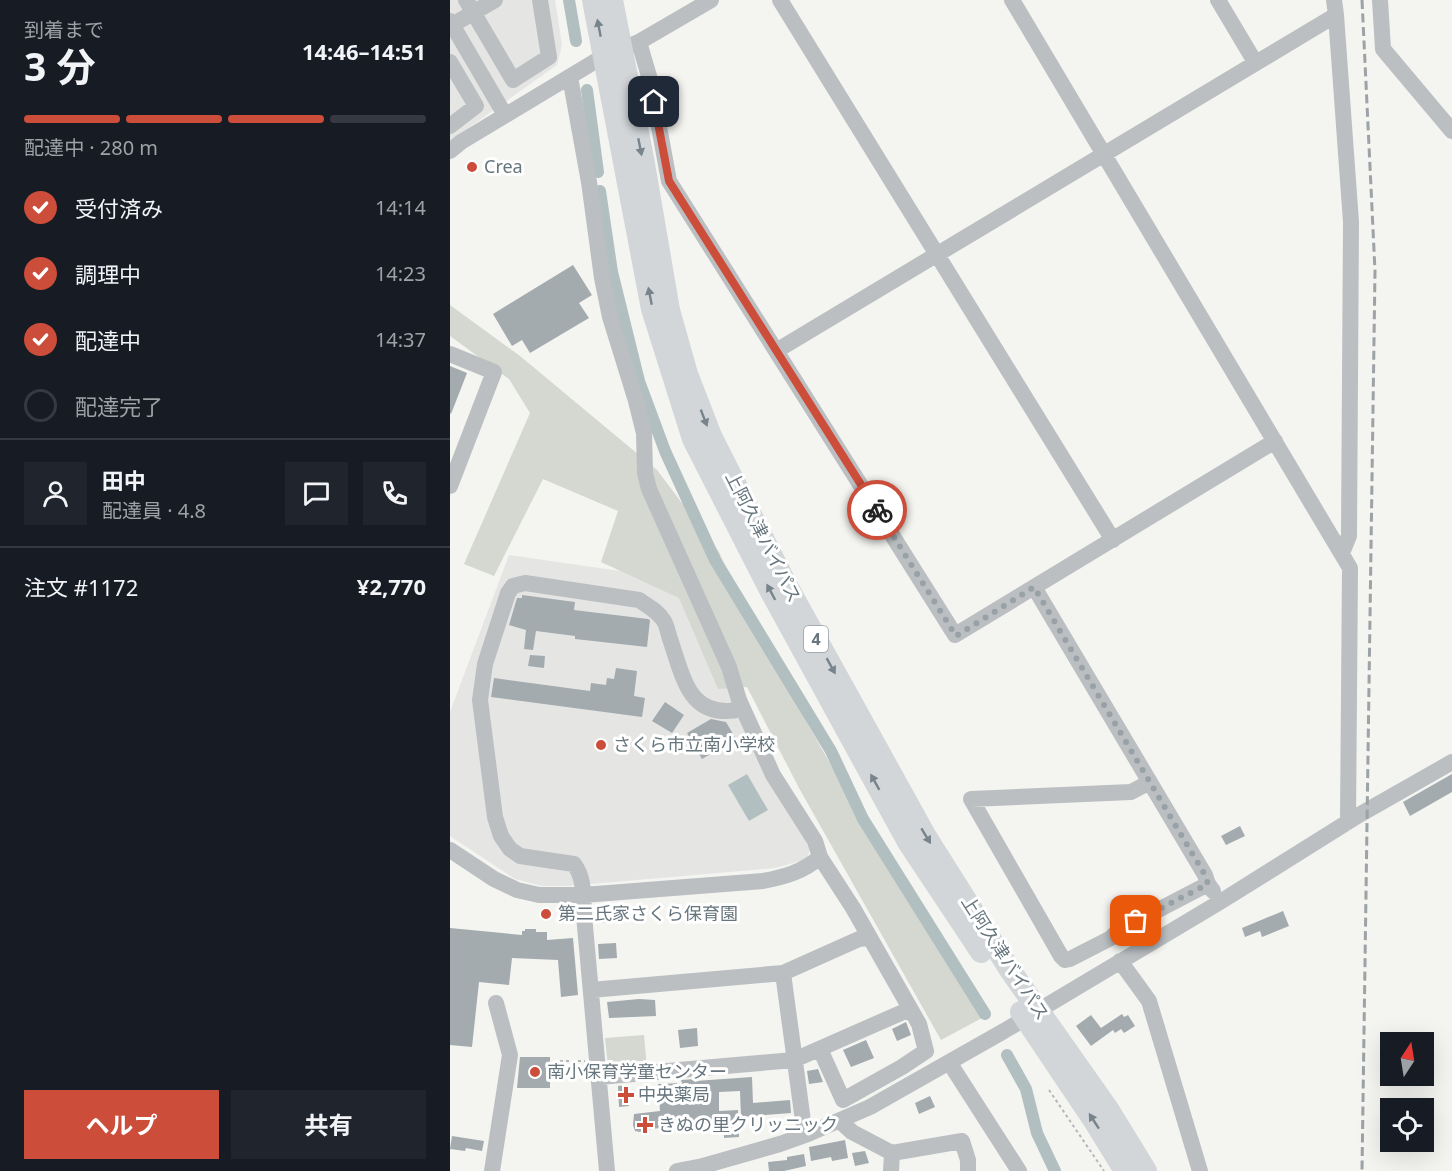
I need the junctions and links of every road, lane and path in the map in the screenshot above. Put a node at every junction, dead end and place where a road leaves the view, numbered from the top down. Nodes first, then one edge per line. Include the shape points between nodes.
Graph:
1 (495, 0) edge
2 (540, 0) edge
3 (593, 0) edge
4 (612, 0) edge
5 (711, 0) edge
6 (780, 0) edge
7 (1012, 0) edge
8 (1218, 0) edge
9 (1380, 0) edge
10 (469, 6) edge
11 (1335, 7) edge
12 (451, 23) edge
13 (621, 48) junction
14 (467, 50) junction
15 (450, 61) edge
16 (1255, 62) junction
17 (570, 77) junction
18 (505, 115) junction
19 (450, 126) edge
20 (1452, 131) edge
21 (450, 150) edge
22 (1104, 155) junction
23 (938, 255) junction
24 (776, 351) junction
25 (450, 354) edge
26 (1275, 441) junction
27 (450, 486) edge
28 (1113, 540) junction
29 (1342, 553) junction
30 (1034, 587) junction
31 (743, 710) junction
32 (1452, 762) edge
33 (1150, 782) junction
34 (1348, 822) junction
35 (450, 850) edge
36 (820, 857) junction
37 (1208, 884) junction
38 (583, 895) junction
39 (1220, 902) junction
40 (869, 938) junction
41 (1120, 961) junction
42 (783, 974) junction
43 (591, 990) junction
44 (496, 1004) dead end
45 (910, 1009) junction
46 (820, 1049) junction
47 (794, 1060) junction
48 (560, 1061) dead end
49 (590, 1061) dead end
50 (950, 1062) junction
51 (598, 1077) junction
52 (1049, 1090) dead end
53 (840, 1121) junction
54 (808, 1134) junction
55 (892, 1153) junction
56 (703, 1168) edge
57 (492, 1171) edge
58 (607, 1171) edge
59 (677, 1171) edge
60 (891, 1171) edge
61 (968, 1171) edge
62 (1019, 1171) edge
63 (1104, 1171) edge
64 (1125, 1171) edge
65 (1146, 1171) edge
66 (1200, 1171) edge

1 - 10 street
2 - 10 street via 549,57 513,80
13 -> 3 highway, 上阿久津バイパス / 4
4 - 13 highway, 上阿久津バイパス / 4
5 - 13 street
6 - 23 street
7 - 22 street
8 - 16 street
9 - 20 street via 1383,50
10 - 12 street
11 - 16 street
11 - 29 street via 1351,222 1349,536
12 - 14 street
13 - 17 street
13 - 24 street via 651,83 669,181
64 -> 13 highway, 上阿久津バイパス / 4 via 908,842 770,590 693,439 652,309
13 -> 65 highway, 上阿久津バイパス / 4 via 669,310 687,374 711,436 786,584 925,835 1010,970 1108,1108
14 - 15 street
14 - 18 street
15 - 19 street via 476,106
16 - 22 street
17 - 18 street
17 - 31 street via 602,278 644,433 649,489 729,668
18 - 21 street
22 - 23 street
22 - 26 street
23 - 24 street
23 - 28 street
24 - 30 street via 956,636
25 - 27 street via 494,372
26 - 28 street
26 - 29 street
28 - 30 street
29 - 34 street via 1350,568
30 - 33 street
31 - 36 street via 773,775 815,841
31 - 38 street via 726,713 707,709 691,694 664,621 639,600 525,583 513,586 481,681 495,817 501,836 520,856 574,864 579,870
32 - 34 street
33 - 37 street
33 - 37 street via 1131,792 971,799 1065,960
34 - 39 street
35 - 38 street via 517,890 539,895
36 - 38 street via 788,877 771,880
36 - 40 street
37 - 39 street
38 - 43 street
39 - 41 street
40 - 42 street
40 - 45 street
41 - 50 street
41 - 66 street via 1149,1001
42 - 43 street
42 - 47 street
43 - 51 street
44 - 57 street via 510,1055
45 - 46 street
45 - 46 street via 919,1024 926,1051 843,1100
46 - 47 street
47 - 51 street
47 - 54 street
48 - 49 path
50 - 53 street
50 - 62 street
51 - 58 street
52 - 63 path
53 - 54 street
53 - 55 street via 852,1132
54 - 56 street
55 - 60 street
55 - 61 street via 962,1141
56 - 59 street

